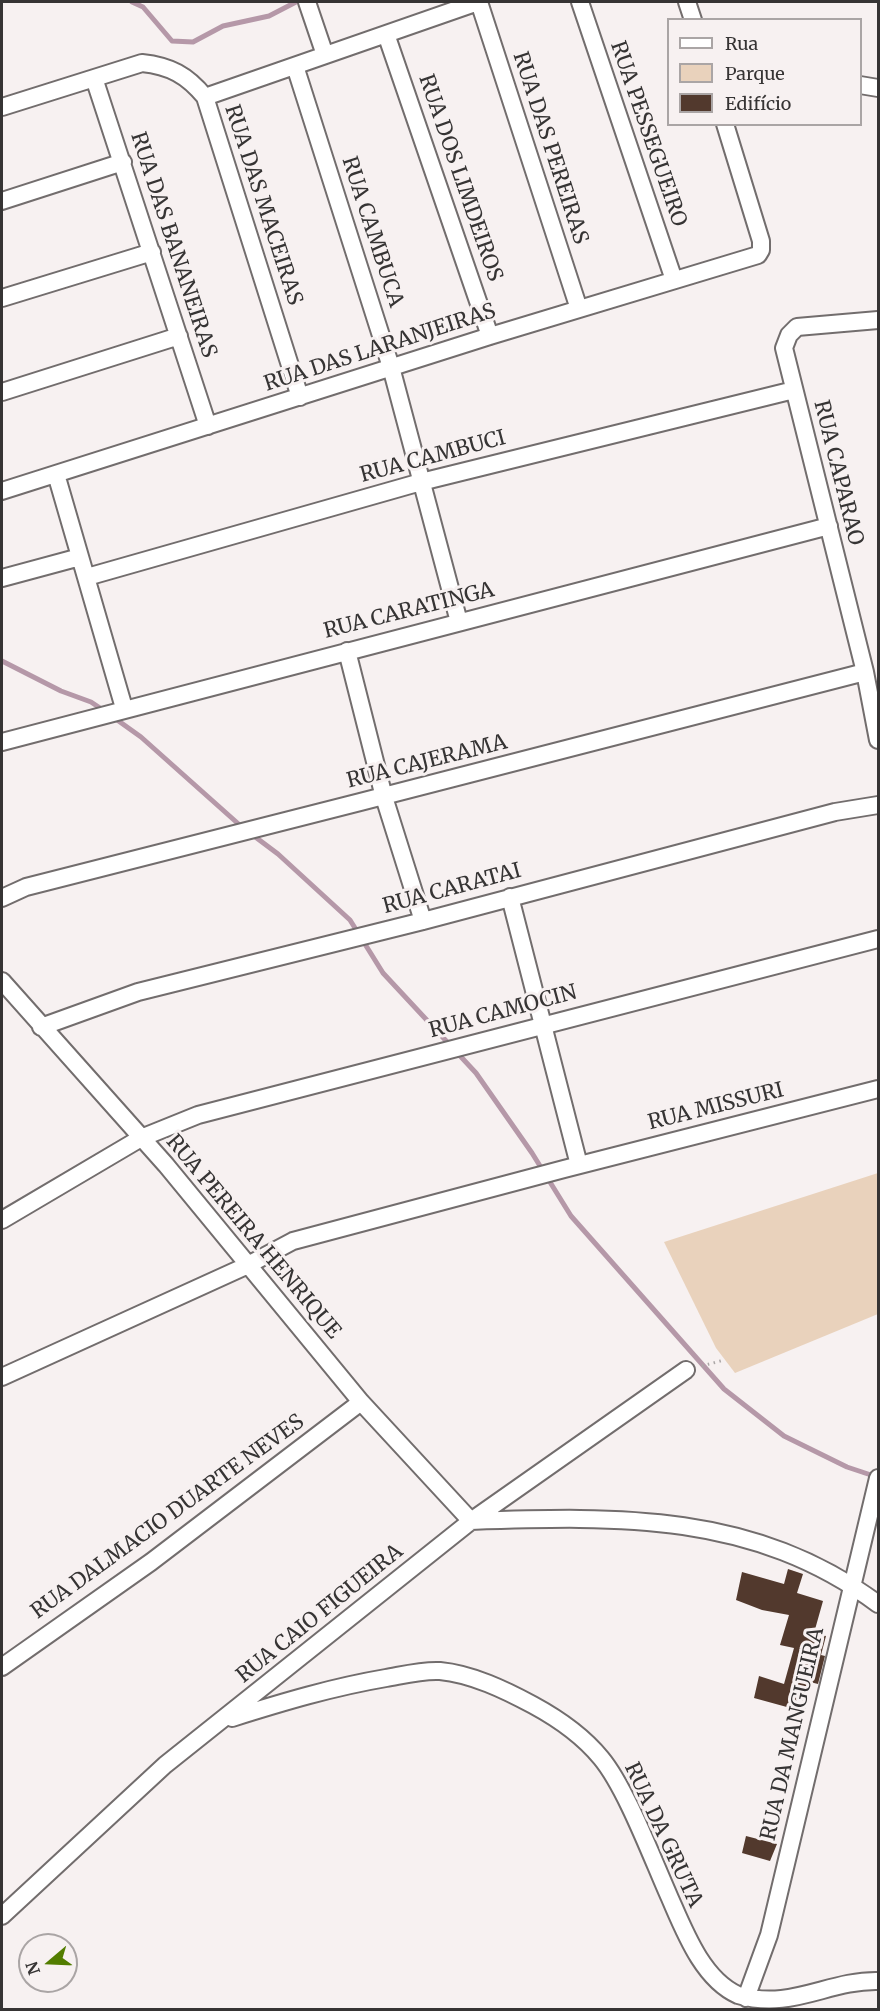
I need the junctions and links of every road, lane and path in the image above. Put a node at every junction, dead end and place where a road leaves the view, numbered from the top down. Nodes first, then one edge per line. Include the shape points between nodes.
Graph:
1 (307, 2) edge
2 (478, 2) edge
3 (580, 2) edge
4 (687, 2) edge
5 (692, 18) edge
6 (386, 34) junction
7 (325, 55) junction
8 (295, 66) junction
9 (94, 78) junction
10 (862, 85) edge
11 (879, 87) edge
12 (205, 97) junction
13 (2, 107) edge
14 (726, 126) edge
15 (123, 162) junction
16 (2, 201) edge
17 (152, 252) junction
18 (674, 280) junction
19 (2, 298) edge
20 (579, 309) junction
21 (879, 320) edge
22 (179, 336) junction
23 (490, 336) junction
24 (391, 367) junction
25 (794, 390) junction
26 (2, 392) edge
27 (300, 397) junction
28 (208, 426) junction
29 (56, 474) junction
30 (422, 482) junction
31 (2, 491) edge
32 (829, 526) junction
33 (80, 557) junction
34 (87, 577) junction
35 (2, 578) edge
36 (459, 622) junction
37 (347, 651) junction
38 (865, 672) junction
39 (122, 709) junction
40 (879, 740) edge
41 (2, 742) edge
42 (384, 797) junction
43 (879, 806) edge
44 (510, 897) junction
45 (2, 898) edge
46 (423, 921) junction
47 (879, 939) edge
48 (2, 981) edge
49 (544, 1024) junction
50 (40, 1027) junction
51 (879, 1089) edge
52 (141, 1138) junction
53 (571, 1167) junction
54 (2, 1220) edge
55 (246, 1266) junction
56 (724, 1360) dead end
57 (719, 1362) dead end
58 (686, 1370) dead end
59 (2, 1377) edge
60 (361, 1401) junction
61 (879, 1479) edge
62 (471, 1521) junction
63 (852, 1584) junction
64 (879, 1604) edge
65 (2, 1667) edge
66 (222, 1720) junction
67 (2, 1916) edge
68 (879, 1981) edge
69 (746, 1998) junction

1 - 7 street
2 - 6 street
2 - 20 street, RUA DAS PEREIRAS
3 - 18 street, RUA PESSEGUEIRO
4 - 5 street
6 - 7 street
6 - 23 street, RUA DOS LIMDEIROS
7 - 8 street
8 - 12 street
8 - 24 street, RUA CAMBUCA
9 - 12 street, RUA DAS MACEIRAS via 142,63 162,65 179,72
9 - 13 street
9 - 15 street, RUA DAS BANANEIRAS
10 - 11 street
12 - 27 street, RUA DAS MACEIRAS
14 - 18 street, RUA DAS LARANJEIRAS via 762,250 750,258
15 - 16 street
15 - 17 street, RUA DAS BANANEIRAS
17 - 19 street
17 - 22 street, RUA DAS BANANEIRAS
18 - 20 street, RUA DAS LARANJEIRAS
20 - 23 street, RUA DAS LARANJEIRAS
21 - 25 street, RUA CAPARAO via 797,327 789,334 784,348
22 - 26 street
22 - 28 street, RUA DAS BANANEIRAS
23 - 24 street, RUA DAS LARANJEIRAS
24 - 27 street, RUA DAS LARANJEIRAS
24 - 30 street, RUA CAMBUCA
25 - 30 street, RUA CAMBUCI
25 - 32 street, RUA CAPARAO
27 - 28 street, RUA DAS LARANJEIRAS
28 - 29 street, RUA DAS LARANJEIRAS
29 - 31 street, RUA DAS LARANJEIRAS
29 - 33 street
30 - 34 street, RUA CAMBUCI
30 - 36 street, RUA CAMBUCA
32 - 36 street, RUA CARATINGA
32 - 38 street, RUA CAPARAO
33 - 34 street
33 - 35 street
34 - 39 street
36 - 37 street, RUA CARATINGA
37 - 39 street, RUA CARATINGA
37 - 42 street
38 - 40 street, RUA CAPARAO
38 - 42 street, RUA CAJERAMA
39 - 41 street, RUA CARATINGA
42 - 45 street, RUA CAJERAMA via 260,825 26,887
42 - 46 street
43 - 44 street, RUA CARATAI via 835,812
44 - 46 street, RUA CARATAI
44 - 49 street
46 - 50 street, RUA CARATAI via 138,992
47 - 49 street, RUA CAMOCIN
48 - 50 street, RUA PEREIRA HENRIQUE
49 - 52 street, RUA CAMOCIN via 198,1115
49 - 53 street
50 - 52 street, RUA PEREIRA HENRIQUE
51 - 53 street, RUA MISSURI
52 - 54 street, RUA CAMOCIN
52 - 55 street, RUA PEREIRA HENRIQUE
53 - 55 street, RUA MISSURI via 293,1241
55 - 59 street, RUA MISSURI
55 - 60 street, RUA PEREIRA HENRIQUE
56 - 57 path
58 - 62 street, RUA CAIO FIGUEIRA
60 - 62 street, RUA PEREIRA HENRIQUE
60 - 65 street, RUA DALMACIO DUARTE NEVES via 151,1562
61 - 63 street, RUA DA MANGUEIRA
62 - 63 street via 557,1518 678,1524 738,1535
62 - 66 street, RUA CAIO FIGUEIRA
63 - 64 street
63 - 69 street, RUA DA MANGUEIRA via 769,1935
66 - 67 street, RUA CAIO FIGUEIRA via 165,1765
66 - 69 street, RUA DA GRUTA via 321,1691 419,1672 471,1677 523,1700 555,1717 602,1758 687,1937 717,1981
68 - 69 street, RUA DA GRUTA via 865,1981 776,2004

